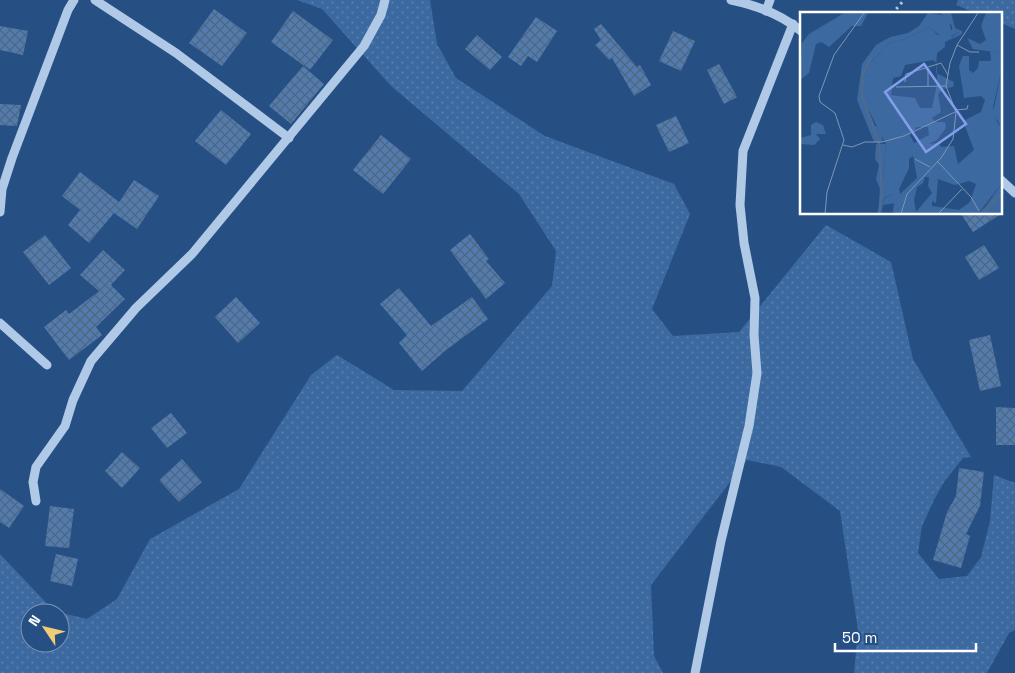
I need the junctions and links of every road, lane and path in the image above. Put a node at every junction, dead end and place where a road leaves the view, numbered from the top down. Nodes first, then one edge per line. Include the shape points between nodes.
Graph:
1 (74, 0) edge
2 (95, 0) edge
3 (385, 0) edge
4 (731, 0) edge
5 (770, 0) edge
6 (904, 0) edge
7 (766, 11) junction
8 (894, 12) edge
9 (793, 24) junction
10 (800, 30) edge
11 (289, 138) junction
12 (1002, 181) edge
13 (1015, 193) edge
14 (0, 212) edge
15 (0, 323) edge
16 (47, 365) dead end
17 (36, 501) dead end
18 (695, 673) edge

1 - 14 street via 12,158 2,189
2 - 11 street via 176,53
3 - 11 street via 364,46
4 - 7 street
5 - 7 street
6 - 8 path
7 - 9 street
9 - 10 street
9 - 18 street via 743,151 740,205 755,298 757,374 749,426 721,541
11 - 17 street via 192,254 136,308 91,361 65,426 36,467
12 - 13 street
15 - 16 street

